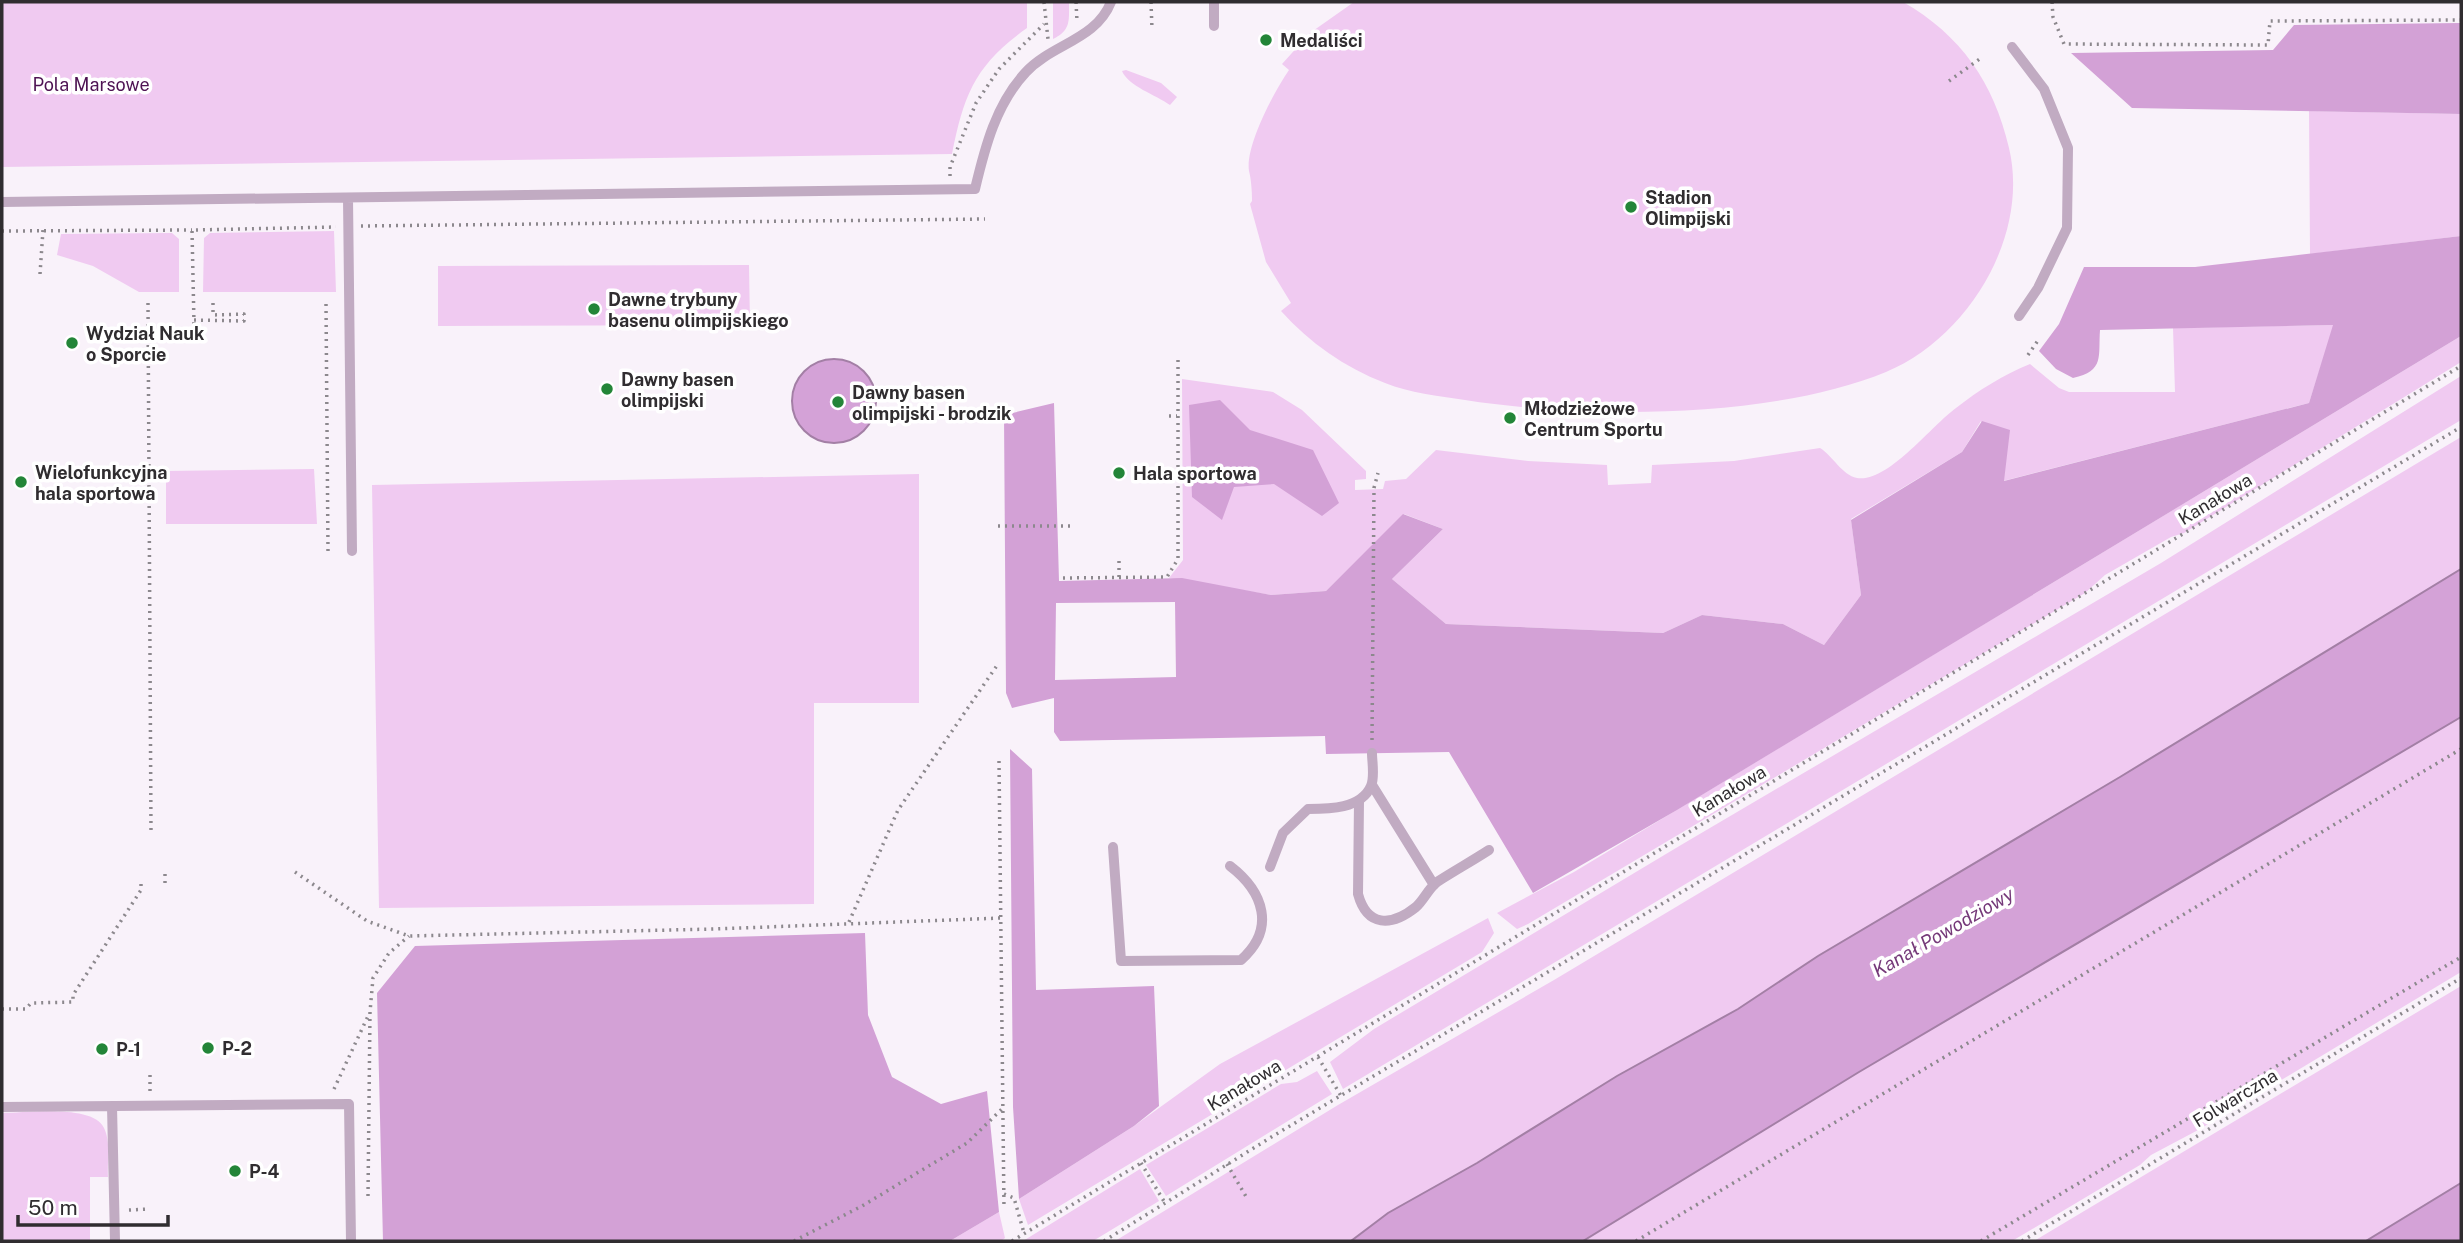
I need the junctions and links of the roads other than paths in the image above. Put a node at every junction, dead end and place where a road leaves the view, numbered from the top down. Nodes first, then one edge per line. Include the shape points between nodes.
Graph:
1 (1111, 2) edge
2 (1214, 2) edge
3 (1214, 26) dead end
4 (2012, 47) dead end
5 (348, 198) junction
6 (2, 202) edge
7 (2020, 316) dead end
8 (352, 551) dead end
9 (1372, 753) road end
10 (1372, 785) junction
11 (1359, 801) junction
12 (1113, 847) dead end
13 (1489, 850) dead end
14 (1230, 866) dead end
15 (1270, 867) dead end
16 (1434, 885) junction
17 (112, 1106) junction
18 (2, 1107) edge
19 (115, 1241) edge
20 (351, 1241) edge

1 - 5 lane via 1088,32 1052,51 1026,72 1003,103 975,189
2 - 3 lane
4 - 7 lane via 2044,89 2067,148 2067,228
5 - 6 lane
5 - 8 lane
9 - 10 lane
10 - 11 lane
10 - 16 lane
11 - 15 lane via 1331,809 1308,809 1283,834
11 - 16 lane via 1357,873 1362,909 1370,918 1387,921 1417,906
12 - 14 lane via 1121,961 1241,960 1253,949 1262,919 1250,881
13 - 16 lane
17 - 18 lane
17 - 19 lane
17 - 20 lane via 349,1104

